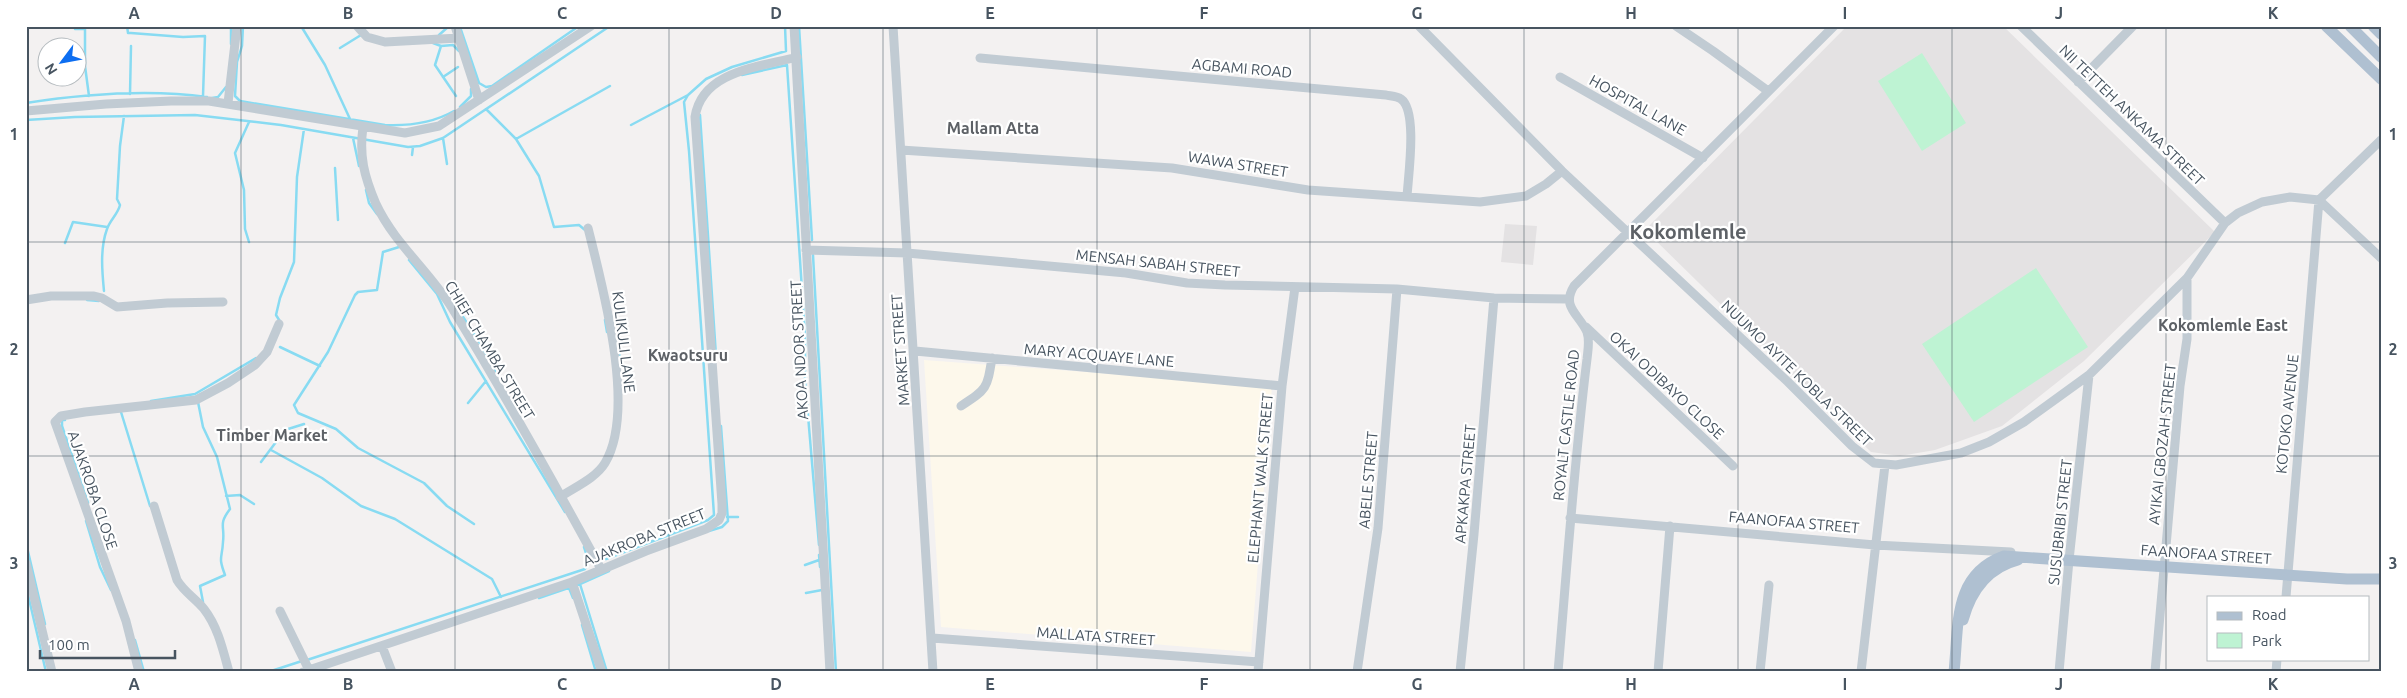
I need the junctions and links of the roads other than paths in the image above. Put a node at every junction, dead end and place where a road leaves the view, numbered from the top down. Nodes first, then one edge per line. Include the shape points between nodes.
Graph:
1 (237, 26) edge
2 (357, 26) edge
3 (455, 26) edge
4 (591, 26) edge
5 (794, 26) edge
6 (893, 26) edge
7 (1419, 26) edge
8 (1676, 26) edge
9 (1834, 26) edge
10 (2021, 26) edge
11 (2132, 26) edge
12 (2326, 26) edge
13 (2350, 26) edge
14 (2373, 26) edge
15 (2381, 34) edge
16 (459, 38) junction
17 (797, 57) junction
18 (2381, 57) edge
19 (980, 58) dead end
20 (1560, 77) dead end
21 (2381, 79) edge
22 (2078, 82) junction
23 (1768, 91) junction
24 (479, 100) junction
25 (228, 103) junction
26 (26, 111) edge
27 (363, 131) junction
28 (2381, 140) edge
29 (901, 150) junction
30 (1703, 158) junction
31 (1562, 171) junction
32 (1407, 197) junction
33 (2319, 200) junction
34 (2225, 223) junction
35 (588, 228) dead end
36 (1628, 234) junction
37 (806, 250) junction
38 (907, 253) junction
39 (2381, 258) edge
40 (2187, 278) junction
41 (1295, 287) junction
42 (1398, 289) junction
43 (1494, 298) junction
44 (1568, 299) junction
45 (26, 300) edge
46 (223, 302) dead end
47 (279, 324) dead end
48 (1583, 324) junction
49 (915, 351) junction
50 (992, 358) junction
51 (2089, 375) junction
52 (1282, 386) junction
53 (961, 406) dead end
54 (1885, 464) junction
55 (1733, 466) dead end
56 (560, 497) junction
57 (154, 506) dead end
58 (1570, 518) junction
59 (1670, 526) junction
60 (1875, 545) junction
61 (2015, 555) junction
62 (2029, 557) junction
63 (2069, 560) junction
64 (26, 563) edge
65 (2164, 566) junction
66 (601, 569) junction
67 (2289, 575) junction
68 (2381, 579) edge
69 (572, 582) junction
70 (1769, 585) dead end
71 (2286, 596) edge
72 (280, 610) dead end
73 (1958, 637) junction
74 (932, 638) junction
75 (382, 646) junction
76 (1259, 662) junction
77 (309, 671) edge
78 (52, 672) edge
79 (139, 672) edge
80 (229, 672) edge
81 (392, 672) edge
82 (602, 672) edge
83 (830, 672) edge
84 (933, 672) edge
85 (1258, 672) edge
86 (1358, 672) edge
87 (1460, 672) edge
88 (1558, 672) edge
89 (1658, 672) edge
90 (1760, 672) edge
91 (1861, 672) edge
92 (1954, 672) edge
93 (2060, 672) edge
94 (2155, 672) edge

1 - 25 street
2 - 16 street via 367,37 385,42
3 - 16 street
4 - 24 street
5 - 17 street, AKOA NDOR STREET
6 - 29 street, MARKET STREET
7 - 31 street, NUUMO AYITE KOBLA STREET
8 - 23 street
9 - 23 street
10 - 22 street, NII TETTEH ANKAMA STREET
11 - 22 street
12 - 21 main road
13 - 18 main road
14 - 15 main road
16 - 24 street
17 - 37 street, AKOA NDOR STREET
17 - 66 street, AJAKROBA STREET via 720,80 700,99 694,117 722,513 719,520 706,529
19 - 32 street, AGBAMI ROAD via 1386,94 1400,98 1411,120
20 - 30 street, HOSPITAL LANE
22 - 34 street, NII TETTEH ANKAMA STREET
23 - 30 street
24 - 27 street via 439,126 405,133
25 - 26 street via 171,101
25 - 27 street
27 - 56 street, CHIEF CHAMBA STREET via 361,162 383,216 451,306
28 - 33 street
29 - 32 street, WAWA STREET via 1172,168 1308,190
29 - 38 street, MARKET STREET
30 - 36 street
31 - 32 street, WAWA STREET via 1526,196 1511,199 1480,202
31 - 36 street, NUUMO AYITE KOBLA STREET
33 - 34 street, NUUMO AYITE KOBLA STREET via 2290,197 2262,202 2238,212
33 - 39 street
33 - 67 street, KOTOKO AVENUE
34 - 40 street, NUUMO AYITE KOBLA STREET
35 - 56 street, KULIKULI LANE via 606,299 616,364 618,422 615,441 605,463 591,477
36 - 44 street via 1574,286
36 - 54 street, NUUMO AYITE KOBLA STREET via 1866,459
37 - 38 street, MENSAH SABAH STREET
37 - 83 street, AKOA NDOR STREET
38 - 41 street, MENSAH SABAH STREET via 1126,273 1187,283
38 - 49 street, MARKET STREET
40 - 51 street, NUUMO AYITE KOBLA STREET
40 - 65 street, AYIKAI GBOZAH STREET via 2187,340
41 - 42 street, MENSAH SABAH STREET
41 - 52 street, ELEPHANT WALK STREET
42 - 43 street, MENSAH SABAH STREET
42 - 86 street, ABELE STREET via 1378,528
43 - 44 street, MENSAH SABAH STREET
43 - 87 street, APKAKPA STREET
44 - 48 street, ROYALT CASTLE ROAD
45 - 46 street via 51,296 94,296 117,307
47 - 79 street, AJAKROBA CLOSE via 267,352 255,365 196,400 85,412 61,416 55,422 126,621
48 - 55 street, OKAI ODIBAYO CLOSE
48 - 58 street, ROYALT CASTLE ROAD via 1589,344
49 - 50 street, MARY ACQUAYE LANE
49 - 74 street, MARKET STREET
50 - 52 street, MARY ACQUAYE LANE
50 - 53 street via 987,385
51 - 54 street, NUUMO AYITE KOBLA STREET via 2024,422 1989,442 1961,453
51 - 63 street, SUSUBRIBI STREET
52 - 76 street, ELEPHANT WALK STREET
54 - 60 street
56 - 66 street, CHIEF CHAMBA STREET
57 - 80 street via 177,580 210,618 222,644
58 - 59 street, FAANOFAA STREET
58 - 88 street, ROYALT CASTLE ROAD
59 - 60 street, FAANOFAA STREET
59 - 89 street
60 - 61 street, FAANOFAA STREET via 2012,552
60 - 91 street
61 - 62 main road, FAANOFAA STREET
61 - 73 main road via 1997,558 1972,578 1960,604
62 - 63 main road, FAANOFAA STREET
62 - 73 main road via 2007,562 1984,577 1970,600
63 - 65 main road, FAANOFAA STREET
63 - 93 street, SUSUBRIBI STREET
64 - 78 street
65 - 67 main road, FAANOFAA STREET
65 - 94 street, AYIKAI GBOZAH STREET
66 - 69 street, AJAKROBA STREET
67 - 68 main road, FAANOFAA STREET
67 - 71 street, KOTOKO AVENUE
69 - 75 street, AJAKROBA STREET
69 - 82 street
70 - 90 street
72 - 77 street
73 - 92 main road
74 - 76 street, MALLATA STREET
74 - 84 street, MARKET STREET
75 - 77 street, AJAKROBA STREET
75 - 81 street
76 - 85 street, ELEPHANT WALK STREET

